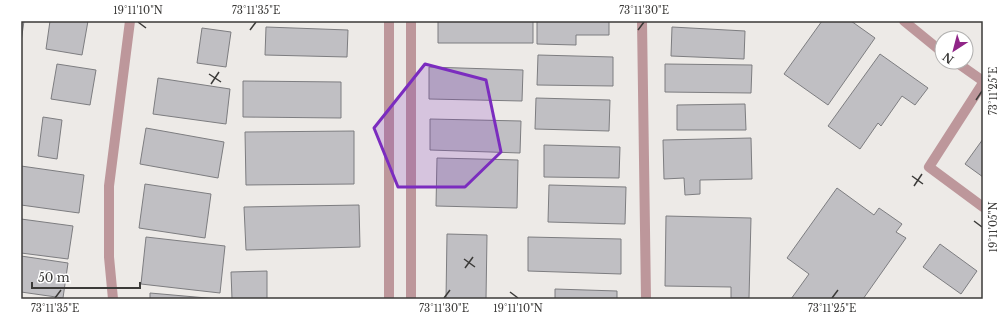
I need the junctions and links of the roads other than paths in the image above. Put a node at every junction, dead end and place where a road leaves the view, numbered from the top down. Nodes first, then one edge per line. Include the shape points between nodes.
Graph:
1 (130, 21) edge
2 (389, 21) edge
3 (411, 21) edge
4 (642, 21) edge
5 (904, 21) edge
6 (934, 45) edge
7 (967, 70) edge
8 (983, 82) edge
9 (983, 207) edge
10 (113, 299) edge
11 (389, 299) edge
12 (411, 299) edge
13 (646, 299) edge

1 - 10 street via 109,186 108,257
2 - 11 street
3 - 12 street
4 - 13 street
5 - 6 street
7 - 8 street
8 - 9 street via 929,167

